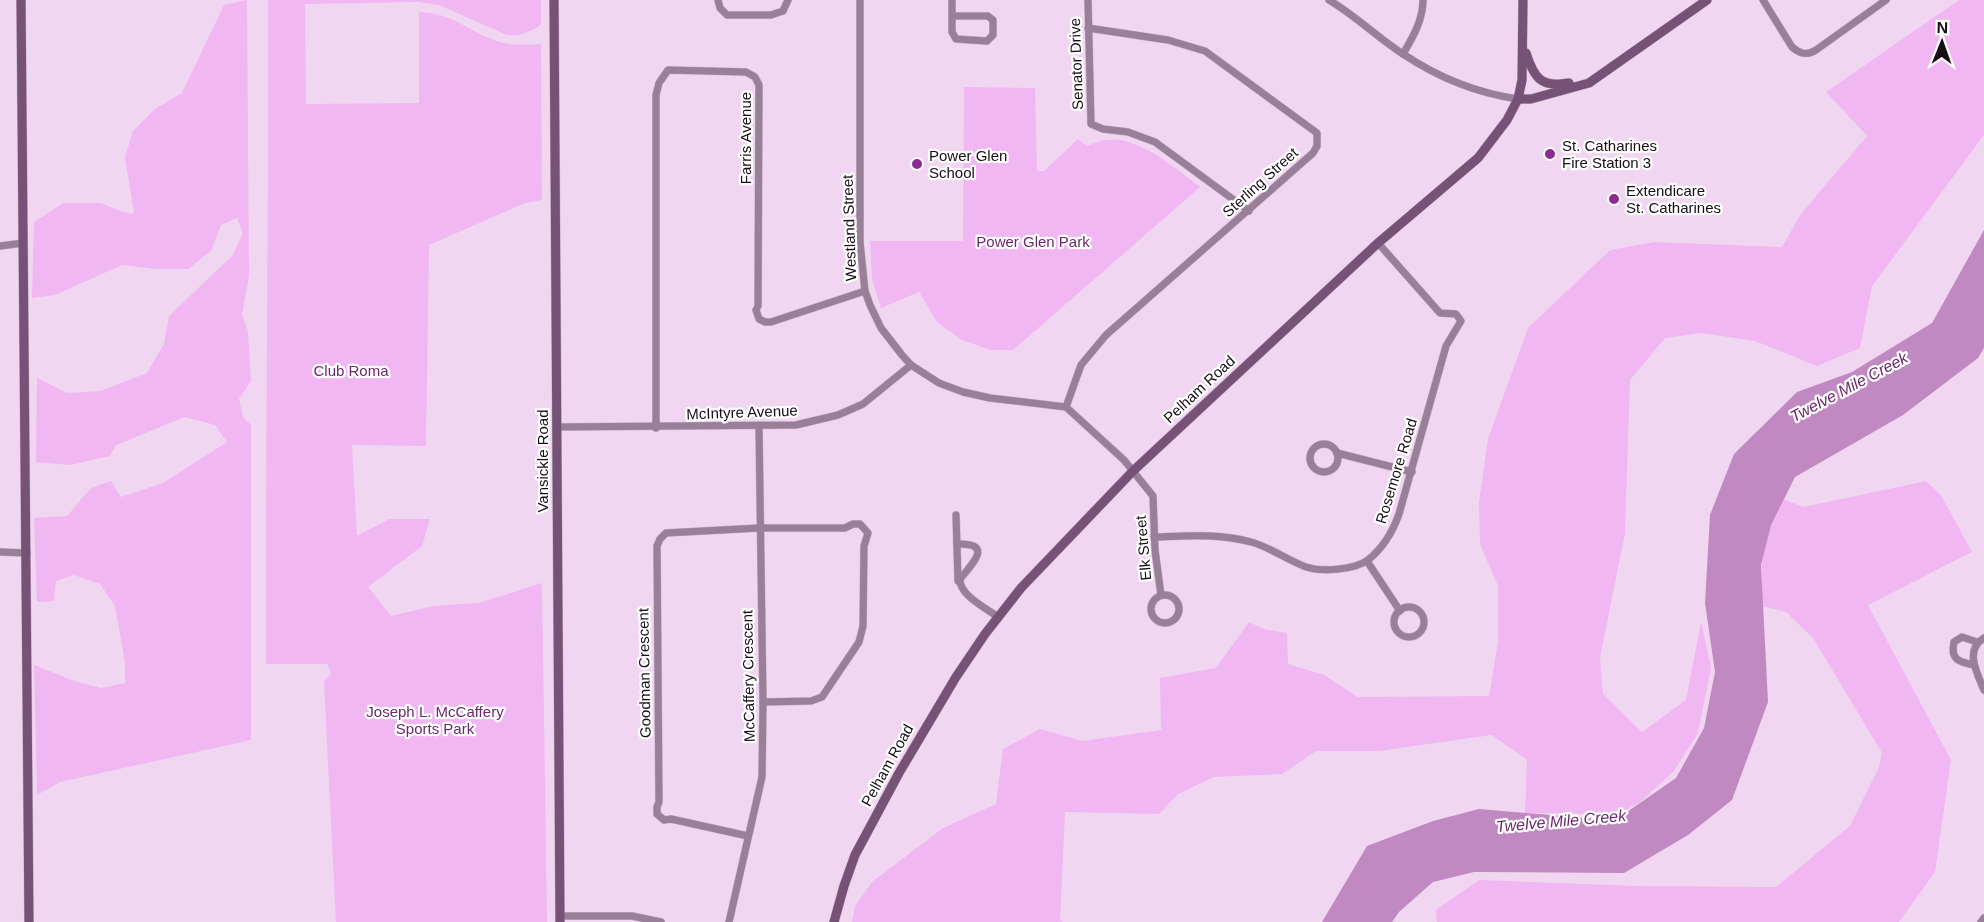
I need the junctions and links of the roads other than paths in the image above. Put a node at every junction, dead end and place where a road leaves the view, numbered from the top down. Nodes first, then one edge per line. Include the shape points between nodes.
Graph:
1 (21, 0) edge
2 (554, 0) edge
3 (718, 0) edge
4 (788, 0) edge
5 (860, 0) edge
6 (952, 0) edge
7 (1088, 0) edge
8 (1329, 0) edge
9 (1423, 0) edge
10 (1523, 0) edge
11 (1707, 0) edge
12 (1763, 0) edge
13 (1886, 0) edge
14 (952, 16) junction
15 (1088, 28) junction
16 (1524, 47) junction
17 (1403, 54) junction
18 (1589, 83) junction
19 (1518, 99) junction
20 (1248, 211) junction
21 (24, 243) junction
22 (1378, 243) junction
23 (0, 246) edge
24 (866, 291) junction
25 (911, 365) junction
26 (1065, 407) junction
27 (759, 427) junction
28 (556, 428) junction
29 (656, 428) junction
30 (1337, 453) junction
31 (1133, 471) junction
32 (1412, 472) junction
33 (957, 515) dead end
34 (759, 528) junction
35 (1154, 537) junction
36 (957, 544) junction
37 (0, 552) edge
38 (27, 553) junction
39 (1367, 561) junction
40 (963, 590) junction
41 (1161, 595) junction
42 (1400, 611) junction
43 (998, 617) junction
44 (1984, 638) edge
45 (1977, 642) junction
46 (1974, 665) junction
47 (1984, 690) edge
48 (763, 702) junction
49 (748, 836) junction
50 (1984, 918) edge
51 (560, 919) edge
52 (29, 922) edge
53 (661, 922) edge
54 (729, 922) edge
55 (834, 922) edge
56 (1981, 922) edge

1 - 21 street
2 - 28 street, Vansickle Road
3 - 4 street via 727,15 771,15 783,11
5 - 24 street, Westland Street via 860,242
6 - 14 street
7 - 15 street, Senator Drive
8 - 17 street
9 - 17 street via 1423,12
10 - 16 street
11 - 18 street
12 - 13 street via 1792,47 1805,54
14 - 14 street via 988,16 993,20 993,35 987,41 956,39
15 - 20 street, Senator Drive via 1091,124 1155,142
15 - 20 street, Sterling Street via 1168,40 1205,51 1317,133 1313,153
16 - 18 street via 1532,72 1545,83
16 - 19 street
17 - 19 street via 1458,85
18 - 19 street
19 - 22 street, Pelham Road via 1478,158
20 - 26 street, Sterling Street via 1106,334 1081,365
21 - 23 street
21 - 38 street
22 - 31 street, Pelham Road
22 - 32 street, Rosemore Road via 1440,313 1456,314 1461,321 1446,346
24 - 25 street, Westland Street via 881,328
24 - 29 street, Farris Avenue via 771,322 759,319 759,85 746,72 668,70 658,82 656,95
25 - 26 street, Westland Street via 939,383 963,392
25 - 27 street, McIntyre Avenue via 863,404 838,415 796,425
26 - 31 street
27 - 29 street, McIntyre Avenue
27 - 34 street, McCaffery Crescent
28 - 29 street, McIntyre Avenue
28 - 51 street, Vansickle Road
30 - 30 street via 1328,444 1319,445 1311,455 1312,464 1318,470 1332,469
30 - 32 street
31 - 35 street, Elk Street via 1153,496
31 - 43 street, Pelham Road
32 - 39 street, Rosemore Road via 1393,528
33 - 36 street
34 - 48 street, McCaffery Crescent
34 - 48 street via 845,528 856,523 868,533 859,642 822,697 811,701
34 - 49 street, Goodman Crescent via 666,533 657,546 656,565 657,814 664,820
35 - 39 street via 1231,537 1319,570 1342,569
35 - 41 street, Elk Street
36 - 40 street via 957,579
36 - 40 street via 972,545 978,551 960,580
37 - 38 street
38 - 52 street
39 - 42 street
40 - 43 street
41 - 41 street, Elk Street via 1175,598 1179,607 1170,622 1156,621 1151,614 1153,600
42 - 42 street via 1409,608 1421,614 1423,627 1418,634 1409,637 1397,631 1395,618
43 - 55 street, Pelham Road via 946,692 860,845
44 - 45 street
45 - 46 street
45 - 46 street via 1962,637 1952,648 1957,661
46 - 47 street
48 - 49 street, McCaffery Crescent via 762,777
49 - 54 street, McCaffery Crescent
50 - 56 street
51 - 53 street via 626,915

